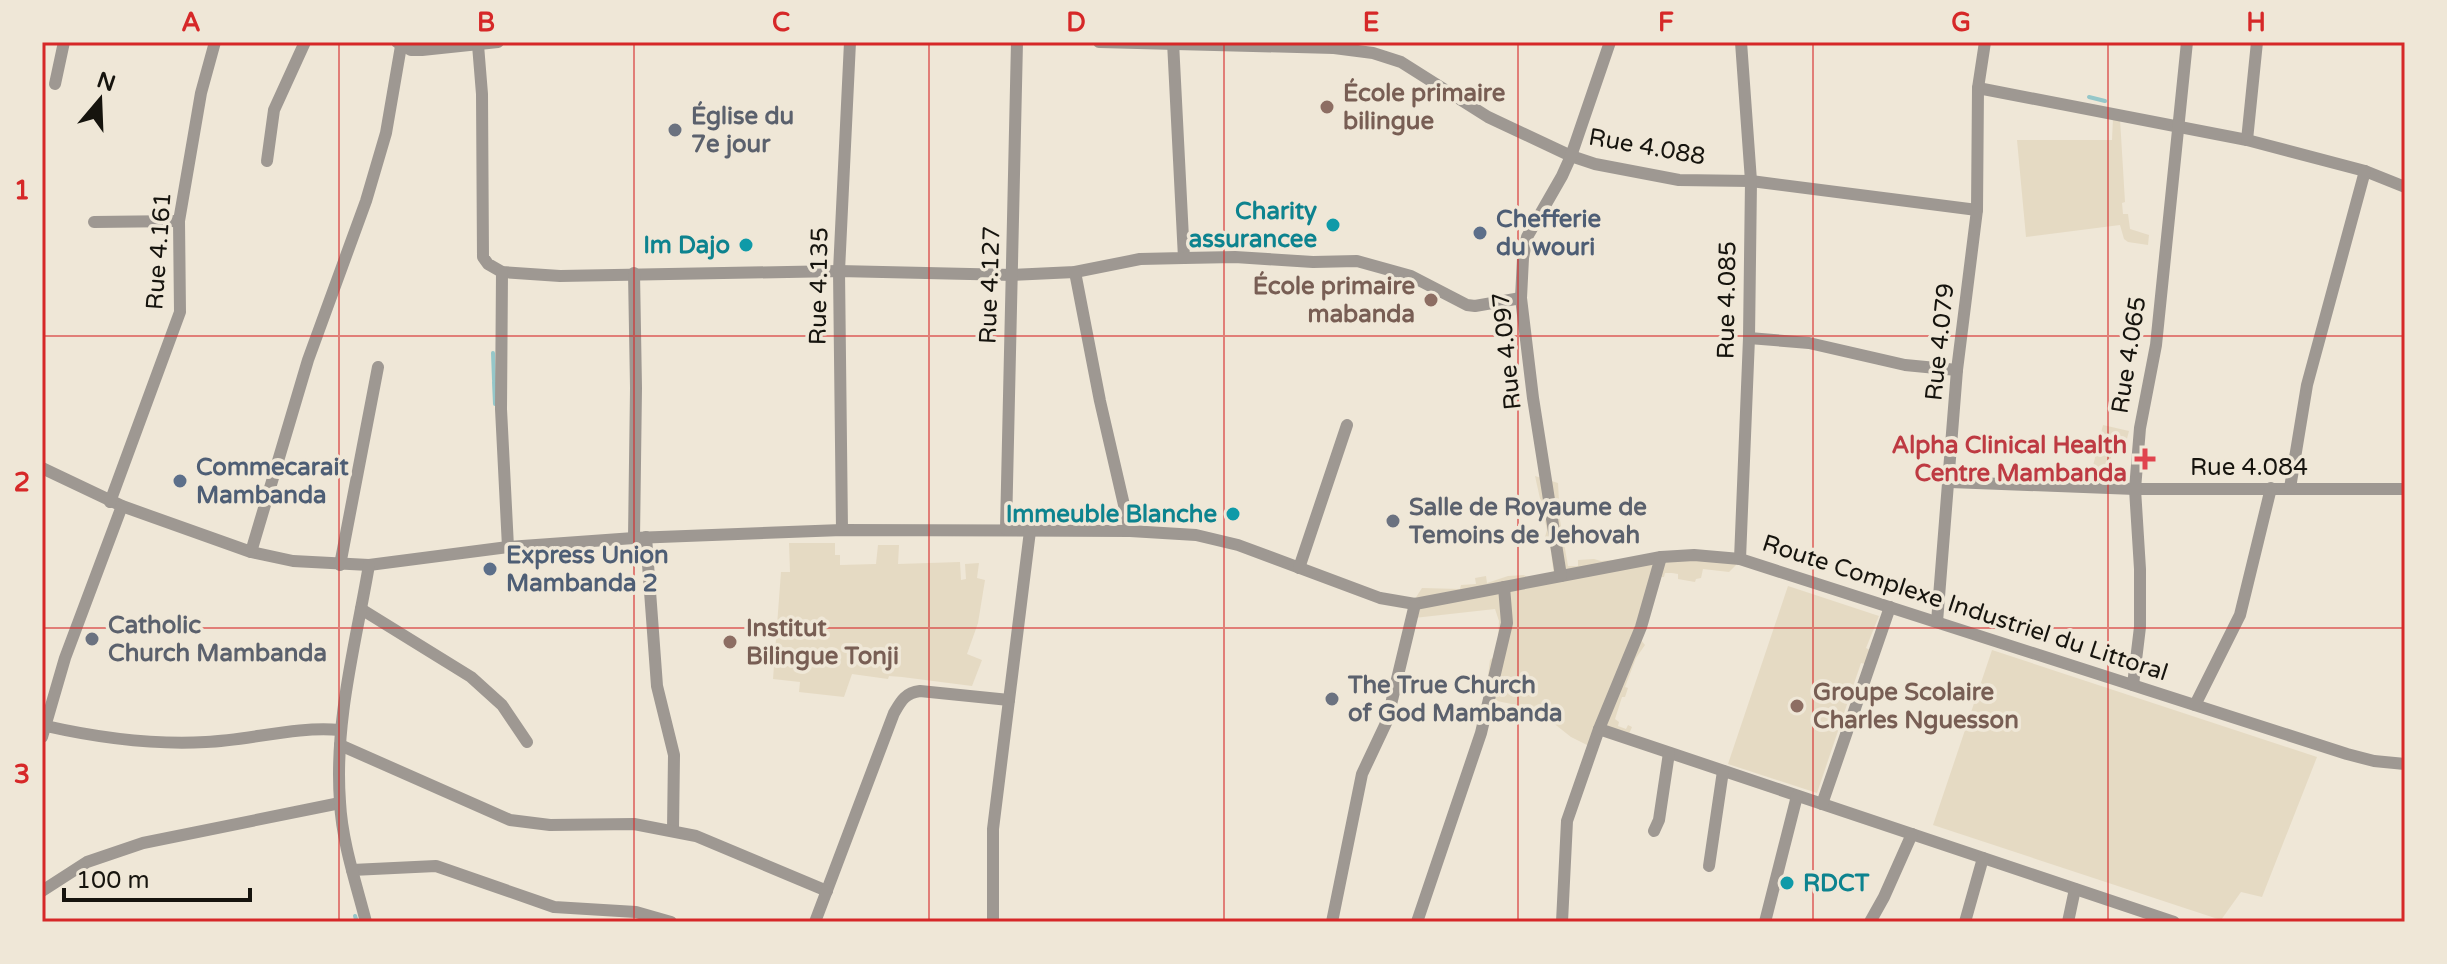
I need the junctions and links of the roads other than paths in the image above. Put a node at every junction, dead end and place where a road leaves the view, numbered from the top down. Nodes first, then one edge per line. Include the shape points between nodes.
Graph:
1 (64, 42) edge
2 (215, 42) edge
3 (305, 42) edge
4 (498, 42) edge
5 (850, 42) edge
6 (1017, 42) edge
7 (1099, 42) edge
8 (1610, 42) edge
9 (1741, 42) edge
10 (1985, 42) edge
11 (2187, 42) edge
12 (2257, 42) edge
13 (399, 44) edge
14 (1172, 44) edge
15 (478, 45) junction
16 (1334, 45) edge
17 (55, 84) dead end
18 (1978, 88) junction
19 (2176, 126) junction
20 (2247, 140) junction
21 (1571, 156) junction
22 (267, 161) dead end
23 (2365, 171) junction
24 (1751, 181) junction
25 (2405, 187) edge
26 (1977, 210) junction
27 (179, 221) junction
28 (94, 222) dead end
29 (1184, 258) junction
30 (839, 271) junction
31 (502, 272) junction
32 (1075, 272) junction
33 (634, 273) junction
34 (1013, 275) junction
35 (1521, 298) junction
36 (1749, 338) junction
37 (378, 367) dead end
38 (1957, 370) junction
39 (1347, 425) dead end
40 (42, 468) edge
41 (1950, 482) junction
42 (2271, 488) junction
43 (2290, 488) junction
44 (2135, 489) junction
45 (2405, 489) edge
46 (116, 504) junction
47 (1006, 529) junction
48 (842, 530) junction
49 (1030, 531) junction
50 (1130, 531) junction
51 (640, 537) junction
52 (508, 547) junction
53 (251, 552) junction
54 (1661, 557) junction
55 (1740, 559) junction
56 (340, 565) junction
57 (369, 565) junction
58 (1299, 568) junction
59 (1561, 576) junction
60 (1504, 587) junction
61 (1415, 604) junction
62 (1890, 607) junction
63 (361, 609) junction
64 (1937, 622) junction
65 (2133, 685) junction
66 (1009, 700) junction
67 (2195, 705) junction
68 (1599, 729) junction
69 (340, 730) junction
70 (44, 732) edge
71 (527, 742) dead end
72 (340, 745) junction
73 (1669, 753) junction
74 (2405, 764) edge
75 (1723, 771) junction
76 (1797, 796) junction
77 (340, 803) junction
78 (1822, 804) junction
79 (673, 830) junction
80 (1654, 831) dead end
81 (1912, 834) junction
82 (1983, 858) junction
83 (1709, 866) dead end
84 (352, 870) junction
85 (44, 887) edge
86 (2075, 889) junction
87 (827, 891) junction
88 (366, 922) edge
89 (671, 922) edge
90 (815, 922) edge
91 (993, 922) edge
92 (1332, 922) edge
93 (1417, 922) edge
94 (1562, 922) edge
95 (1765, 922) edge
96 (1870, 922) edge
97 (1965, 922) edge
98 (2068, 922) edge
99 (2174, 922) edge

1 - 17 street
2 - 27 street, Rue 4.161
3 - 22 street via 274,110
4 - 15 street
5 - 30 street, Rue 4.135
6 - 34 street, Rue 4.127
7 - 14 street, Rue 4.088
8 - 21 street, Rue 4.097
9 - 24 street, Rue 4.085
10 - 18 street, Rue 4.079
11 - 19 street, Rue 4.065
12 - 20 street
13 - 15 street via 411,50
13 - 53 street via 386,133 308,360
14 - 16 street, Rue 4.088
14 - 29 street
15 - 31 street via 483,257
16 - 21 street, Rue 4.088 via 1401,62 1488,117
18 - 19 street
18 - 26 street, Rue 4.079
19 - 20 street
19 - 44 street, Rue 4.065 via 2156,345
20 - 23 street
21 - 24 street, Rue 4.088 via 1679,180
21 - 35 street, Rue 4.097 via 1527,237
23 - 25 street
23 - 43 street via 2307,385
24 - 26 street, Rue 4.088
24 - 36 street, Rue 4.085
26 - 38 street, Rue 4.079
27 - 28 street
27 - 46 street, Rue 4.161 via 180,312
29 - 32 street via 1140,259
29 - 35 street via 1346,259 1411,276 1467,305
30 - 33 street
30 - 34 street
30 - 48 street, Rue 4.135
31 - 33 street
31 - 52 street
32 - 34 street
32 - 50 street
33 - 51 street
34 - 47 street, Rue 4.127
35 - 59 street, Rue 4.097
36 - 38 street via 1809,343 1905,365
36 - 55 street, Rue 4.085
37 - 56 street
38 - 41 street, Rue 4.079
39 - 58 street
40 - 46 street
41 - 44 street, Rue 4.084
41 - 64 street, Rue 4.079
42 - 43 street, Rue 4.084
42 - 44 street, Rue 4.084
42 - 67 street via 2240,615
43 - 45 street, Rue 4.084
44 - 65 street, Rue 4.065 via 2140,627
46 - 53 street
46 - 70 street, Rue 4.161
47 - 48 street
47 - 49 street
48 - 51 street
49 - 50 street
49 - 66 street
50 - 58 street via 1196,535
51 - 52 street
51 - 79 street via 657,686 674,755
52 - 57 street
53 - 56 street
54 - 55 street, Route Complexe Industriel du Littoral
54 - 59 street, Route Complexe Industriel du Littoral
54 - 68 street via 1641,627
55 - 62 street, Route Complexe Industriel du Littoral
56 - 57 street
57 - 63 street
58 - 61 street via 1380,598
59 - 60 street, Route Complexe Industriel du Littoral
60 - 61 street, Route Complexe Industriel du Littoral
60 - 93 street via 1507,623 1481,733
61 - 92 street via 1387,721 1362,774
62 - 64 street, Route Complexe Industriel du Littoral
62 - 78 street
63 - 69 street
63 - 71 street via 471,677 502,705
64 - 65 street, Route Complexe Industriel du Littoral
65 - 67 street, Route Complexe Industriel du Littoral
66 - 87 street via 920,691 903,698
66 - 91 street via 993,829
67 - 74 street, Route Complexe Industriel du Littoral via 2347,754
68 - 73 street
68 - 94 street via 1567,821
69 - 70 street via 296,729 204,742
69 - 72 street
72 - 77 street
72 - 79 street via 510,820
73 - 75 street
73 - 80 street
75 - 76 street
75 - 83 street
76 - 78 street
76 - 95 street
77 - 84 street
77 - 85 street via 143,843 87,862
78 - 81 street
79 - 87 street
81 - 82 street
81 - 96 street
82 - 86 street
82 - 97 street
84 - 88 street
84 - 89 street via 436,866 554,907 636,912
86 - 98 street
86 - 99 street
87 - 90 street

